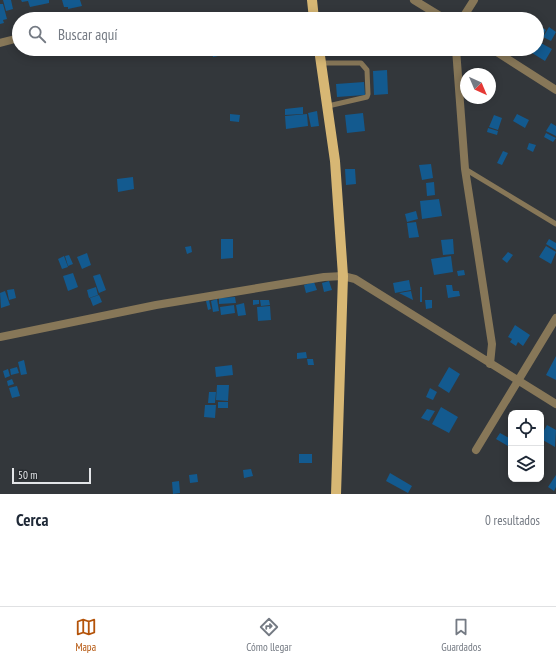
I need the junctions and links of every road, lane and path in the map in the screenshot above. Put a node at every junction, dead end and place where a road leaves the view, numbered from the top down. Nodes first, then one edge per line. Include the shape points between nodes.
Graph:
1 (312, 0) edge
2 (414, 0) edge
3 (474, 0) edge
4 (313, 12) edge
5 (434, 12) edge
6 (466, 12) edge
7 (12, 40) edge
8 (0, 43) edge
9 (320, 56) edge
10 (457, 56) edge
11 (503, 56) edge
12 (321, 63) junction
13 (556, 89) edge
14 (328, 106) junction
15 (465, 169) junction
16 (556, 224) edge
17 (343, 276) junction
18 (556, 318) edge
19 (0, 337) edge
20 (490, 364) junction
21 (518, 380) junction
22 (556, 404) edge
23 (476, 450) dead end
24 (336, 494) edge

1 - 4 main road
2 - 5 street
3 - 6 street
7 - 8 street
9 - 12 main road
10 - 15 street
11 - 13 street
12 - 14 main road
12 - 14 lane via 361,63 367,70 367,97
14 - 17 main road via 335,161
15 - 16 lane
15 - 20 street via 492,344
17 - 19 street via 156,305
17 - 20 street via 355,279
17 - 24 main road
18 - 21 street
20 - 21 street
21 - 22 street
21 - 23 street

